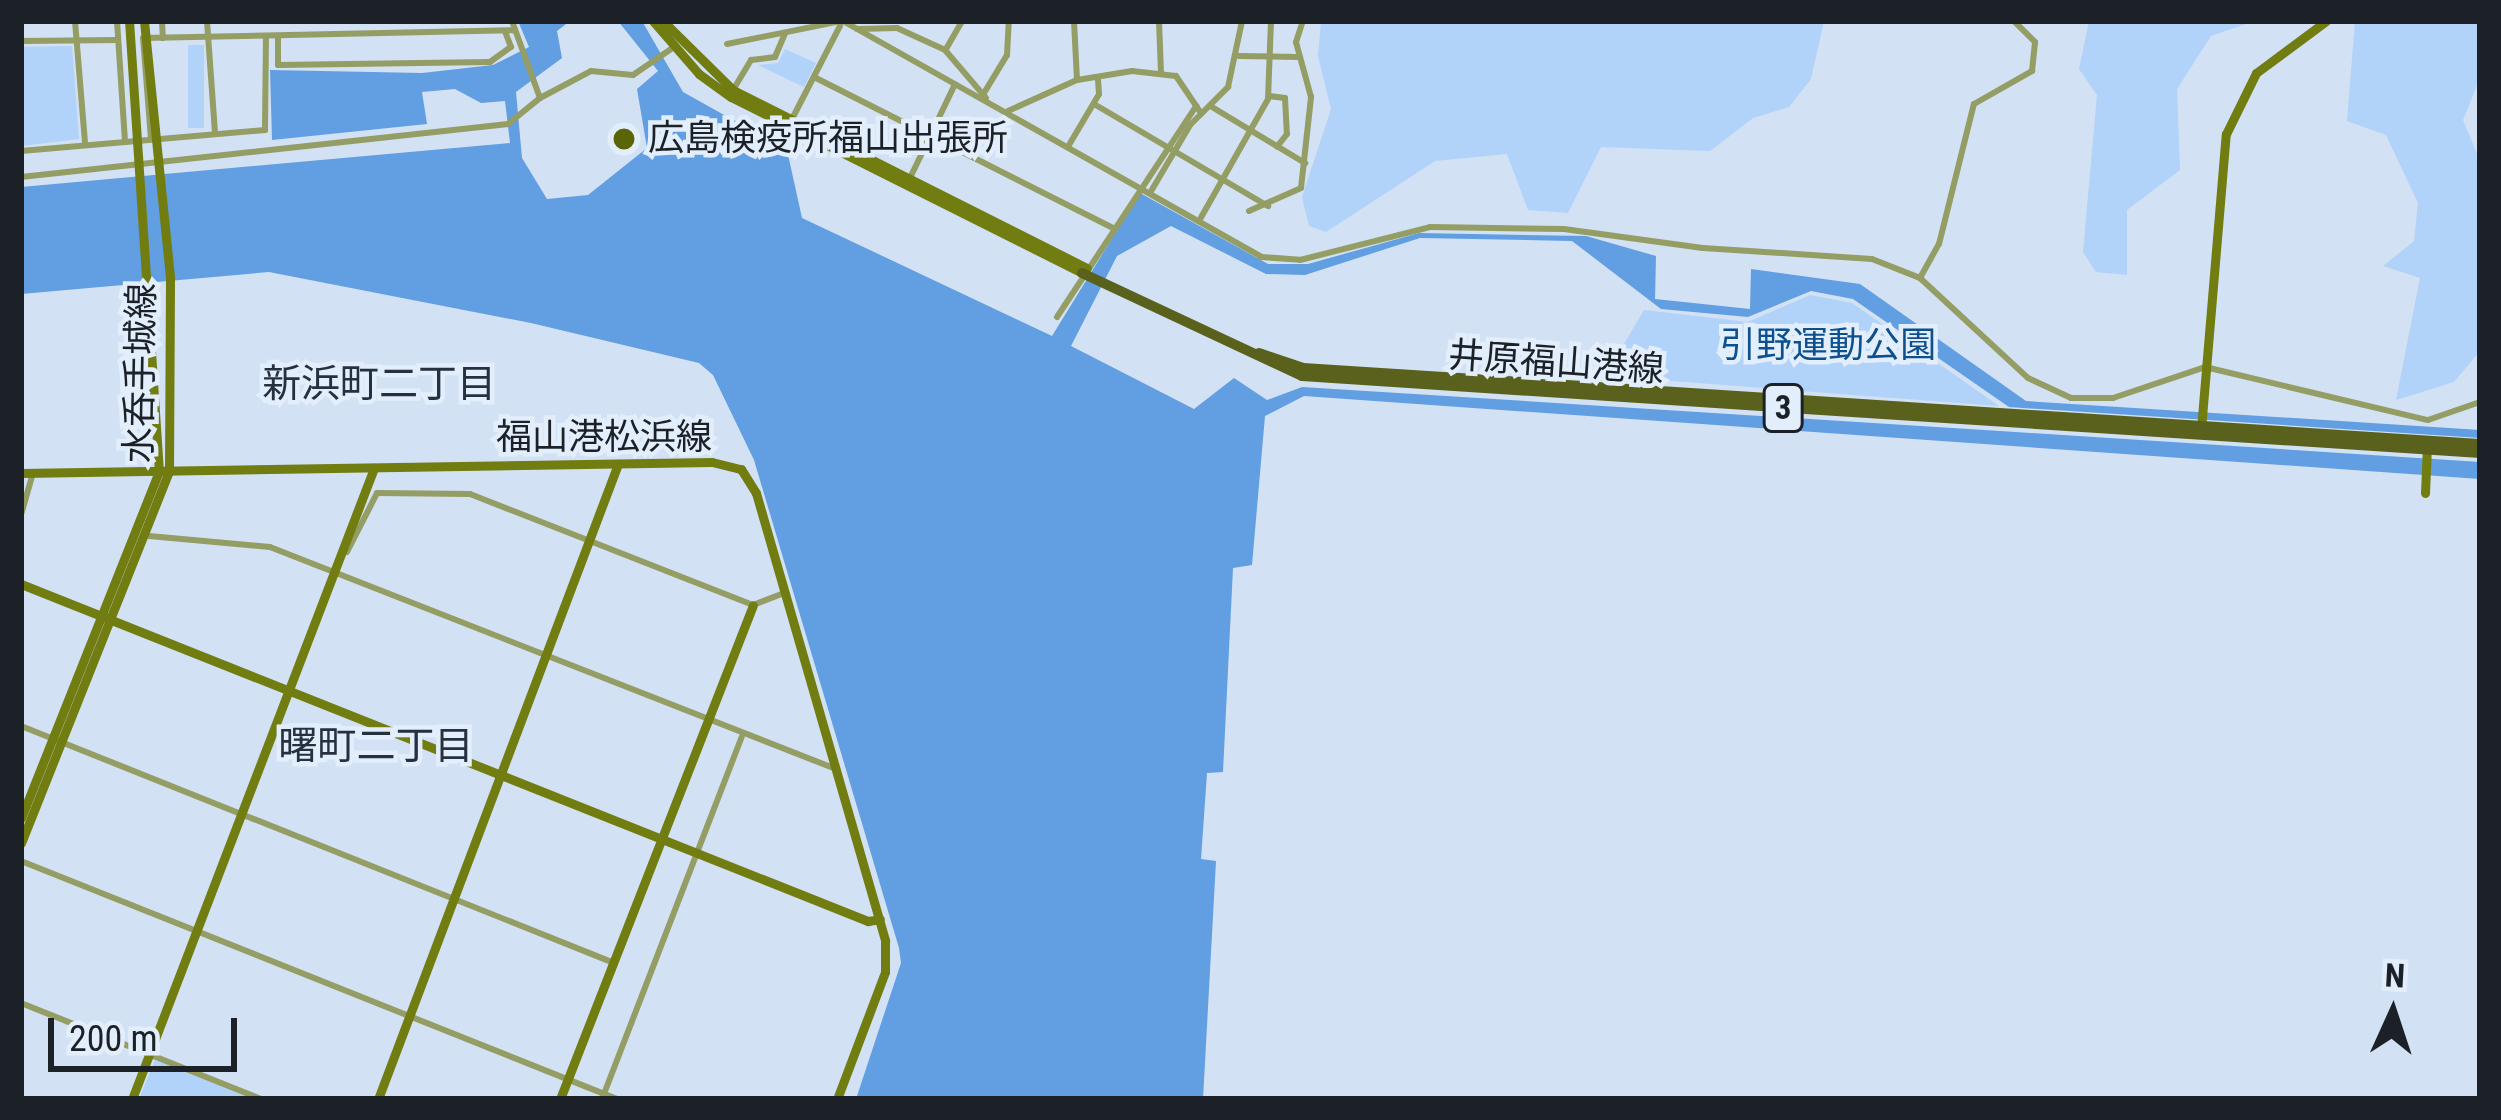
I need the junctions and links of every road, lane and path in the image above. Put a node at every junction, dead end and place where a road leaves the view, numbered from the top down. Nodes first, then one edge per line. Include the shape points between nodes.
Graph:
1 (75, 21) edge
2 (117, 21) edge
3 (129, 21) edge
4 (162, 21) edge
5 (208, 21) edge
6 (365, 21) edge
7 (473, 21) edge
8 (653, 21) edge
9 (663, 21) edge
10 (842, 21) edge
11 (962, 21) edge
12 (1009, 21) edge
13 (1075, 21) edge
14 (1159, 21) edge
15 (1242, 21) edge
16 (1271, 21) edge
17 (1303, 21) edge
18 (2014, 21) edge
19 (2326, 21) edge
20 (868, 23) edge
21 (145, 25) edge
22 (514, 26) edge
23 (857, 28) junction
24 (505, 31) junction
25 (474, 32) junction
26 (366, 34) junction
27 (785, 34) junction
28 (266, 37) junction
29 (278, 37) junction
30 (163, 38) junction
31 (209, 38) junction
32 (76, 40) junction
33 (118, 40) junction
34 (21, 41) edge
35 (728, 44) dead end
36 (672, 49) junction
37 (945, 50) junction
38 (1239, 56) junction
39 (1270, 57) junction
40 (1298, 57) junction
41 (1161, 74) junction
42 (814, 77) junction
43 (1097, 79) junction
44 (1077, 80) junction
45 (955, 84) junction
46 (734, 90) junction
47 (1269, 96) junction
48 (985, 97) junction
49 (539, 98) junction
50 (1094, 104) junction
51 (1212, 107) junction
52 (1198, 110) junction
53 (1008, 111) junction
54 (792, 119) junction
55 (1250, 131) junction
56 (215, 133) junction
57 (930, 135) junction
58 (152, 139) junction
59 (125, 142) junction
60 (85, 145) junction
61 (1068, 145) junction
62 (1167, 146) junction
63 (1277, 147) junction
64 (21, 151) edge
65 (1175, 151) junction
66 (1305, 163) junction
67 (21, 177) edge
68 (909, 179) junction
69 (1222, 179) junction
70 (1141, 188) junction
71 (1150, 193) junction
72 (1268, 206) junction
73 (1249, 211) dead end
74 (1198, 221) junction
75 (1113, 228) junction
76 (1086, 271) junction
77 (1920, 278) junction
78 (1057, 317) dead end
79 (2205, 368) junction
80 (2070, 400) junction
81 (2480, 403) edge
82 (2069, 419) junction
83 (2428, 420) junction
84 (2201, 430) junction
85 (2427, 446) junction
86 (2480, 448) edge
87 (618, 464) junction
88 (374, 468) junction
89 (164, 472) junction
90 (27, 473) edge
91 (2426, 487) dead end
92 (21, 515) edge
93 (148, 536) junction
94 (593, 541) junction
95 (346, 552) junction
96 (337, 575) junction
97 (21, 584) edge
98 (785, 593) junction
99 (753, 605) junction
100 (106, 617) junction
101 (549, 658) junction
102 (291, 692) junction
103 (706, 722) junction
104 (21, 726) edge
105 (742, 737) junction
106 (57, 740) junction
107 (836, 769) junction
108 (503, 776) junction
109 (244, 812) junction
110 (21, 818) edge
111 (662, 839) junction
112 (21, 843) edge
113 (697, 854) junction
114 (21, 861) edge
115 (455, 896) junction
116 (880, 920) junction
117 (199, 933) junction
118 (614, 963) junction
119 (21, 1003) edge
120 (410, 1014) junction
121 (149, 1054) junction
122 (568, 1080) junction
123 (603, 1096) edge
124 (132, 1099) edge
125 (261, 1099) edge
126 (378, 1099) edge
127 (560, 1099) edge
128 (617, 1099) edge
129 (837, 1099) edge

1 - 32 street
2 - 33 street
3 - 89 main road, 水呑手城線
4 - 30 street
5 - 31 street
6 - 26 street
7 - 25 street
8 - 36 main road
9 - 46 main road
10 - 23 street
10 - 27 street
10 - 42 street
11 - 37 street
12 - 48 street via 1007,55
13 - 44 street
14 - 41 street
15 - 38 street
16 - 39 street
17 - 40 street
18 - 77 street via 2035,42 2032,71 1974,104 1939,244
19 - 79 main road via 2257,74 2236,102 2226,134
20 - 23 street
20 - 37 street
21 - 89 main road, 水呑手城線 via 170,277
22 - 24 street
22 - 49 street
23 - 45 street
24 - 25 street
24 - 29 street via 511,47 490,62 278,65
25 - 26 street
26 - 29 street
27 - 35 street
27 - 46 street via 775,57 751,60
28 - 29 street
28 - 31 street
28 - 56 street via 268,126
30 - 31 street
30 - 58 street via 141,43
31 - 56 street
32 - 33 street
32 - 34 street
32 - 60 street
33 - 59 street
36 - 49 street via 633,75 591,71
36 - 76 main road via 731,97
37 - 48 street
38 - 39 street
38 - 51 street
39 - 40 street
39 - 47 street
40 - 66 street via 1311,97
41 - 43 street
41 - 52 street via 1176,76
42 - 54 street
42 - 57 street
43 - 44 street
43 - 50 street
44 - 53 street
45 - 48 street
45 - 57 street
46 - 54 main road
47 - 55 street
47 - 63 street via 1285,98 1287,134
48 - 53 street
49 - 67 street via 508,124 449,136
50 - 61 street
50 - 62 street
51 - 52 street
51 - 55 street
52 - 62 street
52 - 65 street
53 - 61 street
54 - 68 main road
55 - 63 street
55 - 69 street
56 - 58 street
57 - 68 street
57 - 75 street
58 - 59 street
59 - 60 street
60 - 64 street
61 - 70 street
62 - 65 street
62 - 70 street
63 - 66 street
65 - 69 street
65 - 71 street
66 - 72 street via 1301,188
68 - 76 main road
69 - 72 street
69 - 74 street
70 - 71 street
70 - 75 street
71 - 74 street
72 - 73 street
74 - 77 street via 1279,260 1399,230 1564,229 1871,259
75 - 76 street
76 - 78 street
76 - 82 main road, 井原福山港線 / 3 via 1302,376
77 - 80 street via 2027,378
79 - 80 street via 2114,398
79 - 83 street
79 - 84 main road
80 - 82 street
81 - 83 street
82 - 84 main road, 井原福山港線 / 3
83 - 85 street
84 - 85 main road, 井原福山港線 / 3
85 - 86 main road, 井原福山港線 / 3
85 - 91 main road
87 - 88 main road, 福山港松浜線
87 - 94 main road
87 - 98 main road, 福山港松浜線 via 741,469
88 - 89 main road, 福山港松浜線
88 - 95 main road
89 - 90 main road, 福山港松浜線
89 - 93 main road, 水呑手城線
89 - 100 main road, 水呑手城線
90 - 92 street
93 - 96 street via 183,545 262,545
93 - 100 main road, 水呑手城線
94 - 95 street via 477,495 381,492
94 - 99 street
94 - 101 main road
95 - 96 main road
96 - 101 street
96 - 102 main road
97 - 100 main road
98 - 99 street
98 - 107 main road, 福山港松浜線
99 - 103 main road
100 - 102 main road
100 - 106 main road, 水呑手城線
101 - 103 street
101 - 108 main road
102 - 108 main road
102 - 109 main road
103 - 105 street
103 - 111 main road
104 - 106 street
105 - 107 street
105 - 113 street
106 - 109 street
106 - 110 main road, 水呑手城線
106 - 112 main road, 水呑手城線
107 - 116 main road, 福山港松浜線
108 - 111 main road
108 - 115 main road
109 - 115 street
109 - 117 main road
111 - 113 main road
111 - 118 main road
113 - 116 main road
113 - 123 street
114 - 117 street
115 - 118 street
115 - 120 main road
116 - 129 main road, 福山港松浜線 via 885,972
117 - 120 street
117 - 121 main road
118 - 122 main road
119 - 121 street
120 - 122 street
120 - 126 main road
121 - 124 main road
121 - 125 street
122 - 123 street
122 - 127 main road
123 - 128 street

